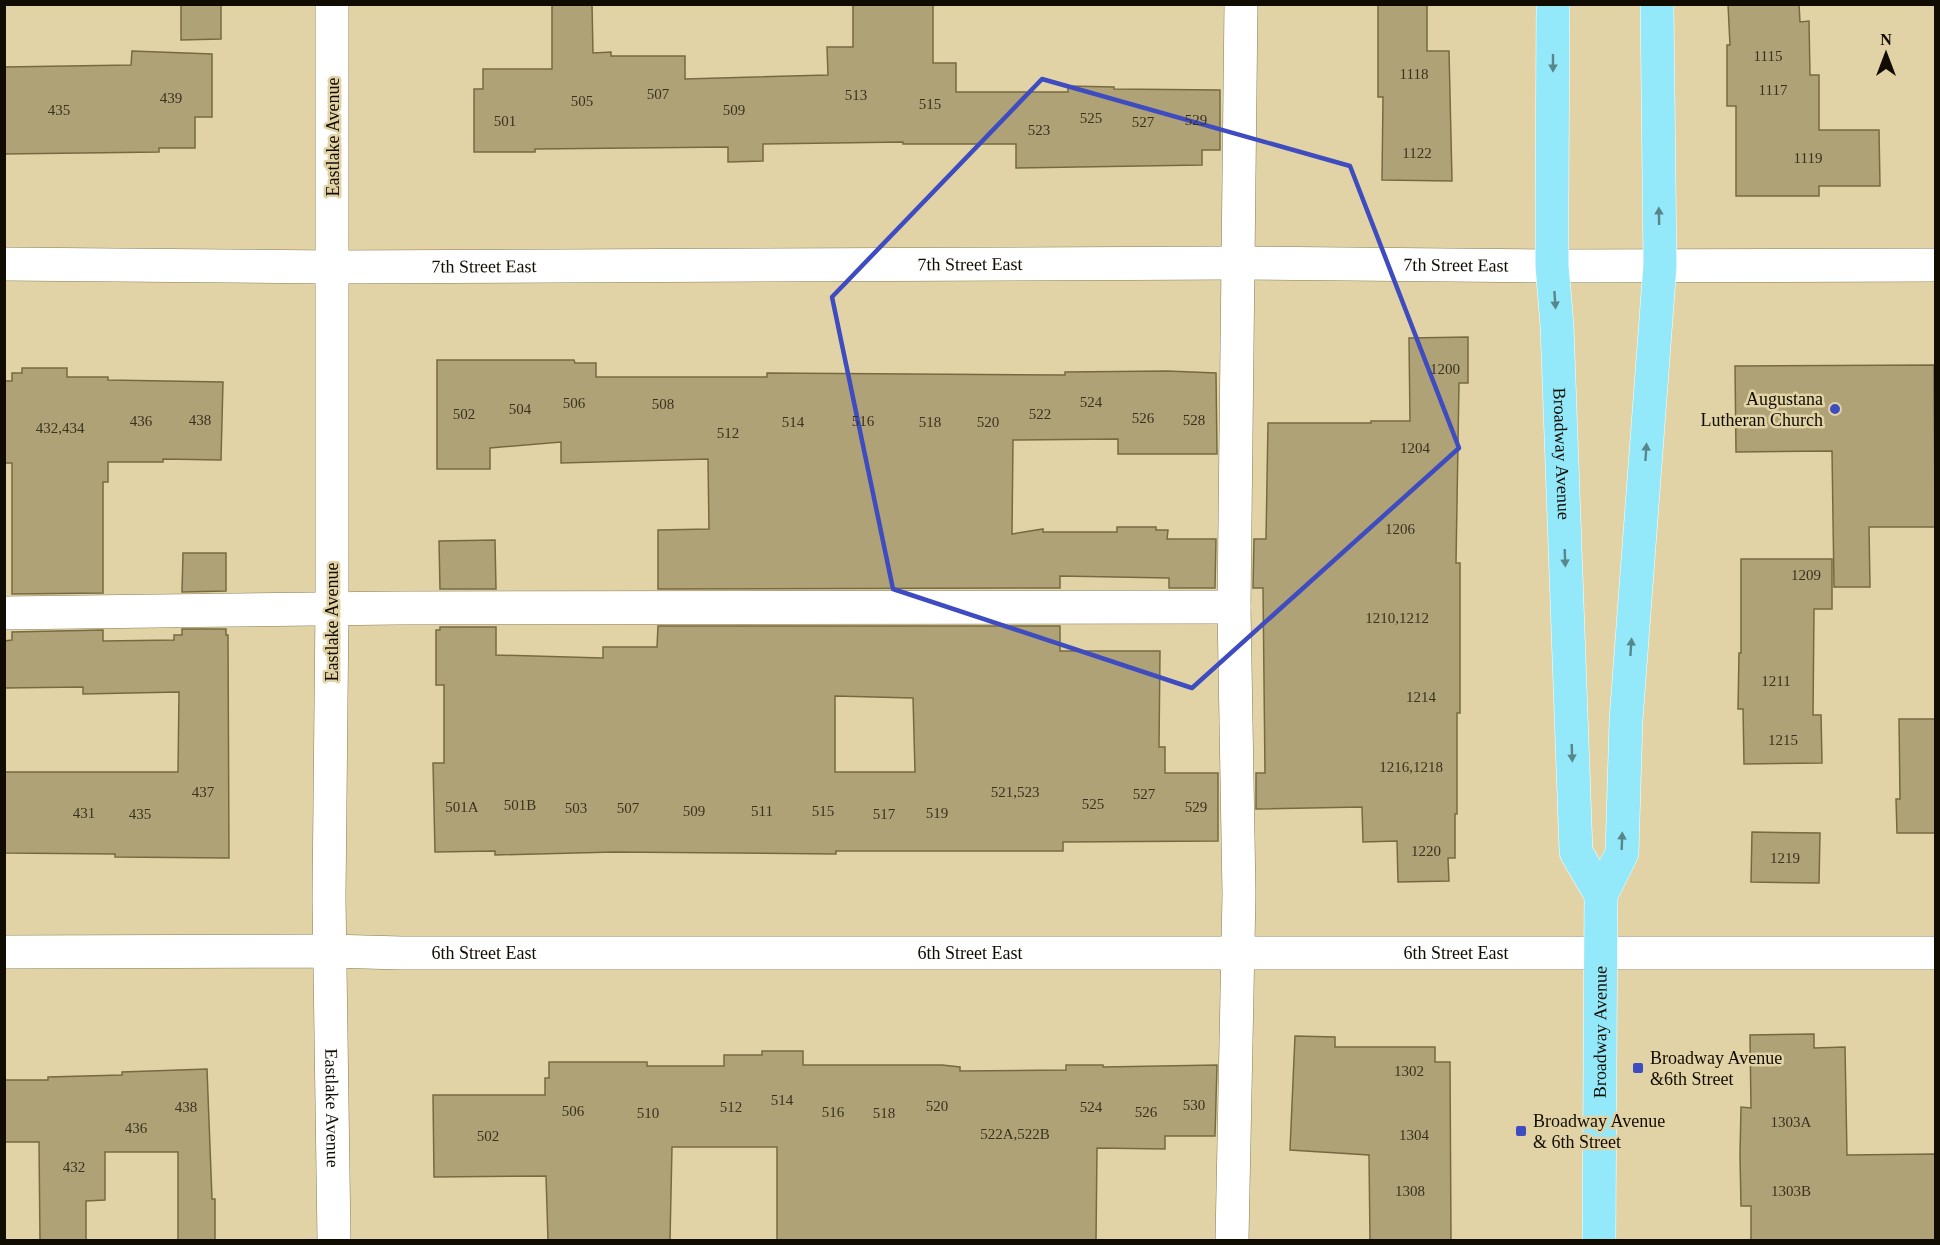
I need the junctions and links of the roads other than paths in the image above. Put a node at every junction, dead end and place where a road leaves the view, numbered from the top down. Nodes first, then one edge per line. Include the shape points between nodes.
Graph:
1 (332, 4) edge
2 (1240, 4) edge
3 (1553, 4) edge
4 (1657, 4) edge
5 (1237, 263) junction
6 (4, 264) edge
7 (1660, 265) junction
8 (1935, 265) edge
9 (1552, 266) junction
10 (333, 267) junction
11 (1234, 607) junction
12 (332, 608) junction
13 (4, 614) edge
14 (1601, 895) junction
15 (330, 951) junction
16 (4, 952) edge
17 (1935, 953) edge
18 (1238, 954) junction
19 (1600, 954) junction
20 (334, 1240) edge
21 (1232, 1240) edge
22 (1599, 1240) edge

1 - 10 street, Eastlake Avenue
2 - 5 street
3 -> 9 main road, Broadway Avenue
7 -> 4 main road, Broadway Avenue
5 - 9 street, 7th Street East
5 - 10 street, 7th Street East
5 - 11 street
6 - 10 street, 7th Street East
7 - 8 street, 7th Street East
7 - 9 street, 7th Street East
14 -> 7 main road, Broadway Avenue via 1622,853 1627,708
9 -> 14 main road, Broadway Avenue via 1576,852
10 - 12 street, Eastlake Avenue
11 - 12 street
11 - 18 street
12 - 13 street
12 - 15 street, Eastlake Avenue
14 - 19 main road, Broadway Avenue
15 - 16 street, 6th Street East
15 - 18 street, 6th Street East
15 - 20 street, Eastlake Avenue
17 - 19 street, 6th Street East
18 - 19 street, 6th Street East
18 - 21 street
19 - 22 main road, Broadway Avenue

